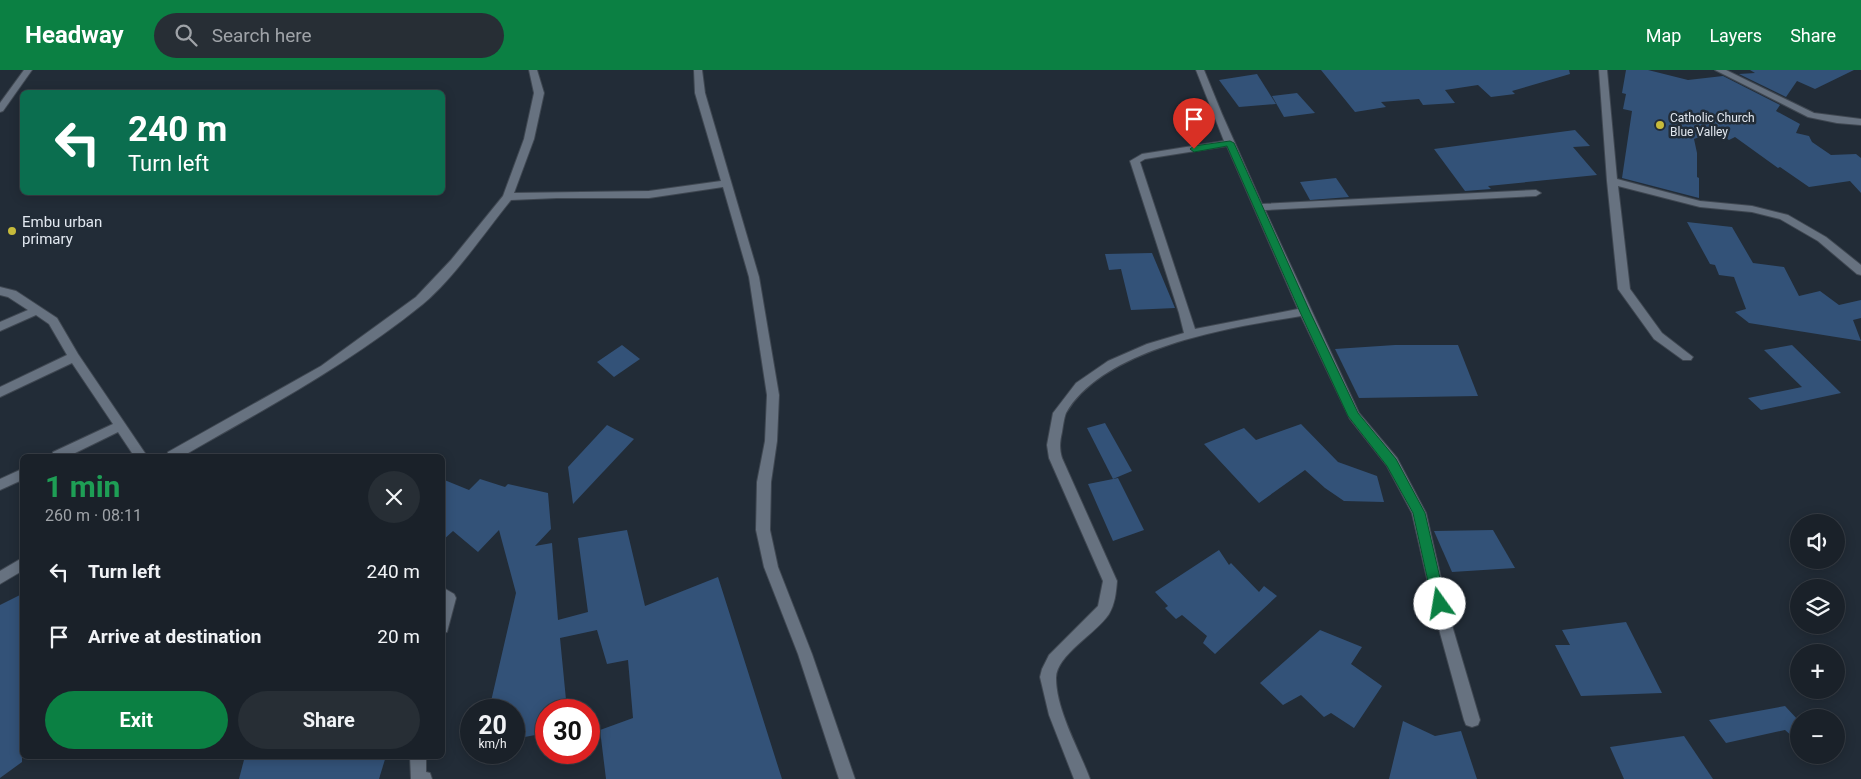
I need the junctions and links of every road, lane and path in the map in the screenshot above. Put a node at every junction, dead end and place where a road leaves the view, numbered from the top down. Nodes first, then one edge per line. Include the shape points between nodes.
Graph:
1 (28, 70) edge
2 (533, 70) edge
3 (698, 70) edge
4 (1203, 70) edge
5 (1603, 70) edge
6 (1719, 70) edge
7 (0, 109) edge
8 (1861, 122) edge
9 (1230, 143) junction
10 (1612, 180) junction
11 (726, 183) junction
12 (1536, 193) dead end
13 (508, 197) junction
14 (1258, 208) junction
15 (1861, 271) edge
16 (0, 290) edge
17 (38, 310) junction
18 (1305, 312) junction
19 (0, 327) edge
20 (1190, 334) junction
21 (74, 357) junction
22 (1687, 357) dead end
23 (0, 392) edge
24 (120, 426) junction
25 (62, 454) edge
26 (140, 454) edge
27 (177, 454) edge
28 (20, 475) edge
29 (0, 485) edge
30 (20, 565) edge
31 (0, 578) edge
32 (445, 595) edge
33 (445, 615) edge
34 (1472, 720) dead end
35 (418, 759) edge
36 (424, 779) edge
37 (847, 779) edge
38 (1082, 779) edge

1 - 7 street
2 - 13 street via 539,93 529,139
3 - 11 street via 700,93
4 - 9 street
5 - 10 street
6 - 8 street via 1812,115
9 - 14 street
9 - 20 street via 1142,157 1135,161
10 - 15 street via 1700,204 1752,209 1784,217 1822,239
10 - 22 street via 1624,289 1658,336
11 - 13 street via 687,191 639,195 544,193
11 - 37 street via 754,277 773,395 771,441 764,482 763,530 772,567
12 - 14 street
13 - 27 street via 455,263 420,300 326,369
14 - 18 street
16 - 17 street
17 - 19 street
17 - 21 street via 54,321
18 - 20 street via 1244,321
18 - 34 street via 1354,416 1392,462 1419,513 1444,622
20 - 38 street via 1121,360 1093,375 1072,395 1056,419 1053,446 1110,582 1104,610 1058,654 1048,675 1052,700
21 - 23 street
21 - 24 street
24 - 25 street
24 - 26 street
28 - 29 street
30 - 31 street
32 - 33 street via 449,598
35 - 36 street via 418,777

